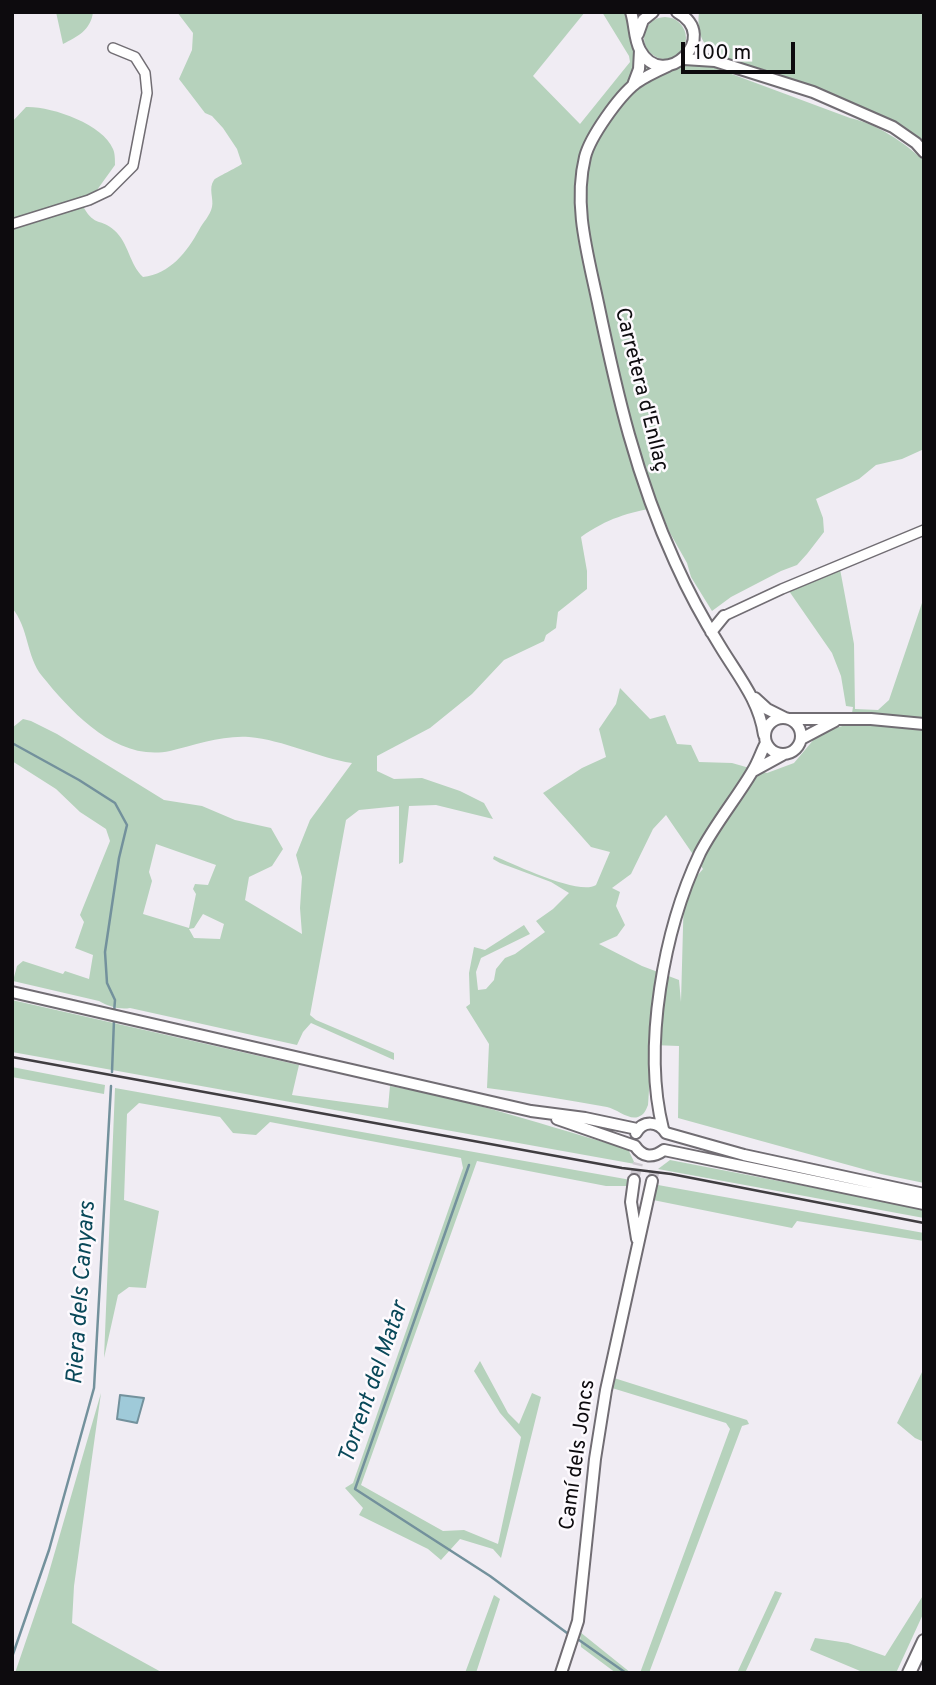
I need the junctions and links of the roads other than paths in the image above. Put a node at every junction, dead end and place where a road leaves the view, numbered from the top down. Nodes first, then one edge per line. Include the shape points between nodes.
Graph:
1 (631, 12) edge
2 (653, 12) edge
3 (677, 12) edge
4 (696, 12) edge
5 (693, 33) junction
6 (637, 36) junction
7 (113, 48) dead end
8 (640, 50) junction
9 (684, 58) junction
10 (715, 61) junction
11 (668, 66) junction
12 (634, 85) junction
13 (924, 152) edge
14 (12, 224) edge
15 (924, 530) edge
16 (724, 615) junction
17 (704, 618) junction
18 (711, 632) junction
19 (751, 694) junction
20 (787, 719) junction
21 (837, 720) junction
22 (924, 724) edge
23 (765, 739) junction
24 (801, 739) junction
25 (784, 754) junction
26 (753, 771) junction
27 (12, 992) edge
28 (656, 1078) junction
29 (531, 1111) junction
30 (641, 1127) junction
31 (665, 1131) junction
32 (661, 1153) junction
33 (637, 1154) junction
34 (634, 1180) tunnel mouth
35 (924, 1194) edge
36 (631, 1202) junction
37 (924, 1204) edge
38 (643, 1221) junction
39 (638, 1242) junction
40 (923, 1644) edge
41 (561, 1673) edge
42 (909, 1673) edge

1 - 6 street
2 - 6 street via 643,20
3 - 5 street
4 - 5 street
5 - 9 street via 693,45
5 - 10 street via 699,47
6 - 8 street
7 - 14 street via 135,57 145,73 147,93 133,166 108,191
8 - 11 street via 652,62
8 - 12 street, Carretera d'Enllaç
9 - 10 street
9 - 11 street, Carretera d'Enllaç
10 - 13 street via 813,92 893,127
11 - 12 street, Carretera d'Enllaç
12 - 17 street, Carretera d'Enllaç via 594,136 585,155 582,228 638,470 670,552
15 - 16 street
16 - 17 street
16 - 18 street
17 - 18 street, Carretera d'Enllaç
18 - 19 street, Carretera d'Enllaç
19 - 20 street, Carretera d'Enllaç
19 - 23 street, Carretera d'Enllaç
20 - 21 street
20 - 23 street via 768,725
20 - 24 street via 798,727
21 - 22 street
21 - 24 street
23 - 25 street via 773,752
23 - 26 street
24 - 25 street via 795,749
25 - 26 street
26 - 28 street via 701,852 684,891 660,996
27 - 29 street
28 - 30 street via 651,1110
28 - 31 street
29 - 30 street
29 - 33 street
30 - 31 street via 652,1123
30 - 33 street via 634,1137
31 - 32 street via 667,1142
31 - 35 street via 744,1155
32 - 33 street
32 - 37 street
32 - 38 street, Camí dels Joncs
34 - 36 street, Camí dels Joncs
36 - 38 street
36 - 39 street, Camí dels Joncs
38 - 39 street, Camí dels Joncs
39 - 41 street, Camí dels Joncs via 597,1445 578,1621
40 - 42 main road

